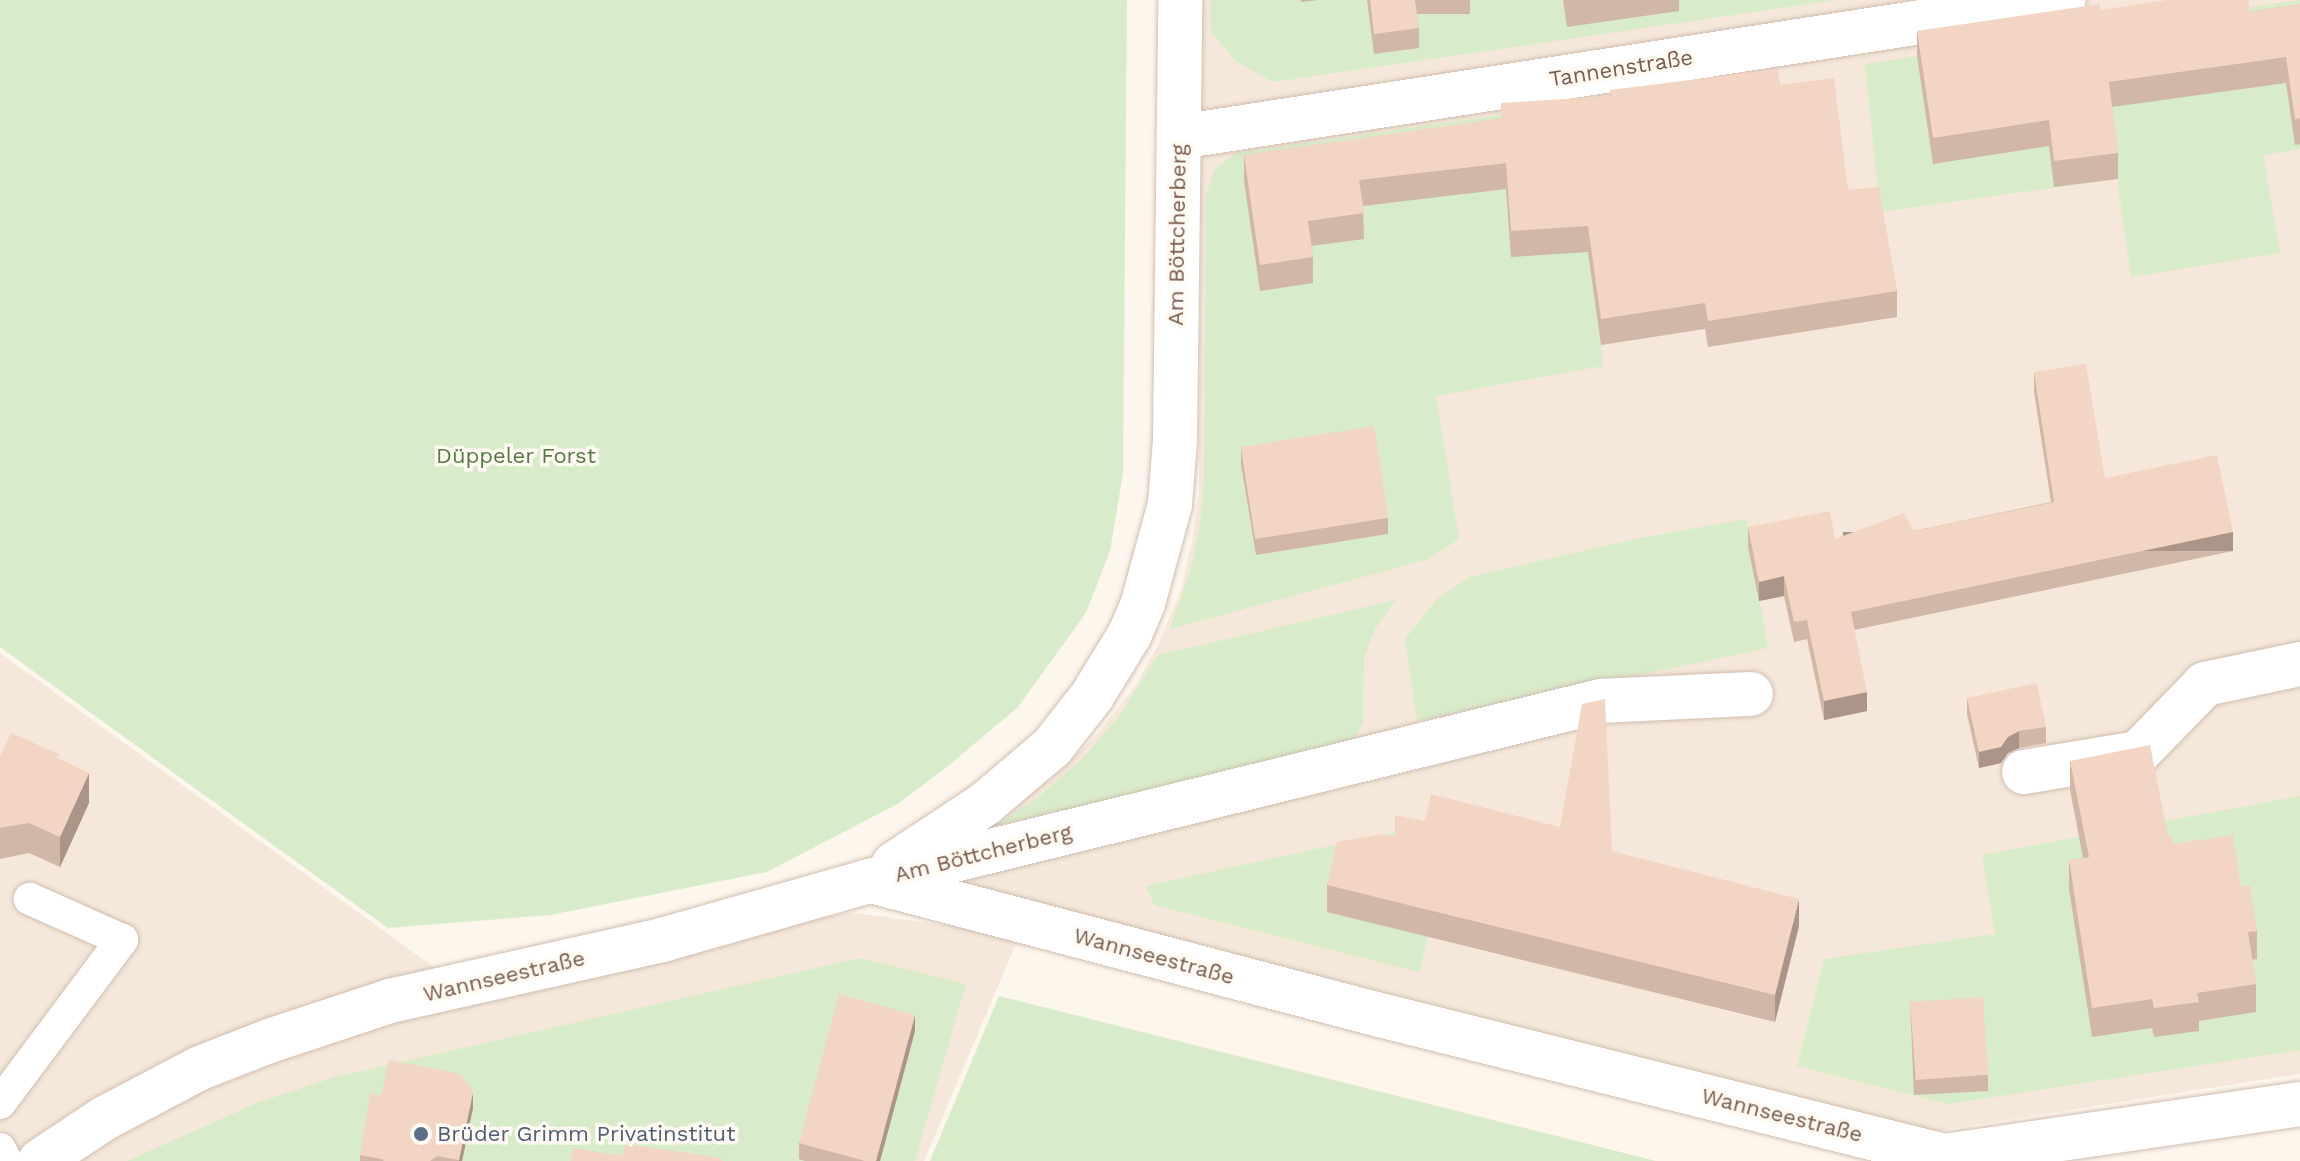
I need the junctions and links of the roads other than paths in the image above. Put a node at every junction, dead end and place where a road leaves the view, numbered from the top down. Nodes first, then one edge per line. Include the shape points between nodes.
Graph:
1 (1180, 0) edge
2 (2063, 0) edge
3 (1179, 137) junction
4 (2300, 664) edge
5 (1751, 694) dead end
6 (2024, 772) dead end
7 (869, 881) junction
8 (30, 899) dead end
9 (0, 1103) edge
10 (2300, 1104) edge
11 (0, 1149) edge
12 (6, 1161) edge
13 (40, 1161) edge

1 - 3 street, Am Böttcherberg
2 - 3 street, Tannenstraße
3 - 7 street, Am Böttcherberg via 1175,440 1170,504 1143,603 1092,696 1052,747 986,803
4 - 6 street via 2205,684 2138,753
5 - 7 street, Am Böttcherberg via 1601,701
7 - 10 street, Wannseestraße via 1944,1156
7 - 13 street, Wannseestraße via 662,940 390,1001 327,1021 200,1068 105,1118
8 - 9 lane via 122,940
11 - 12 lane

